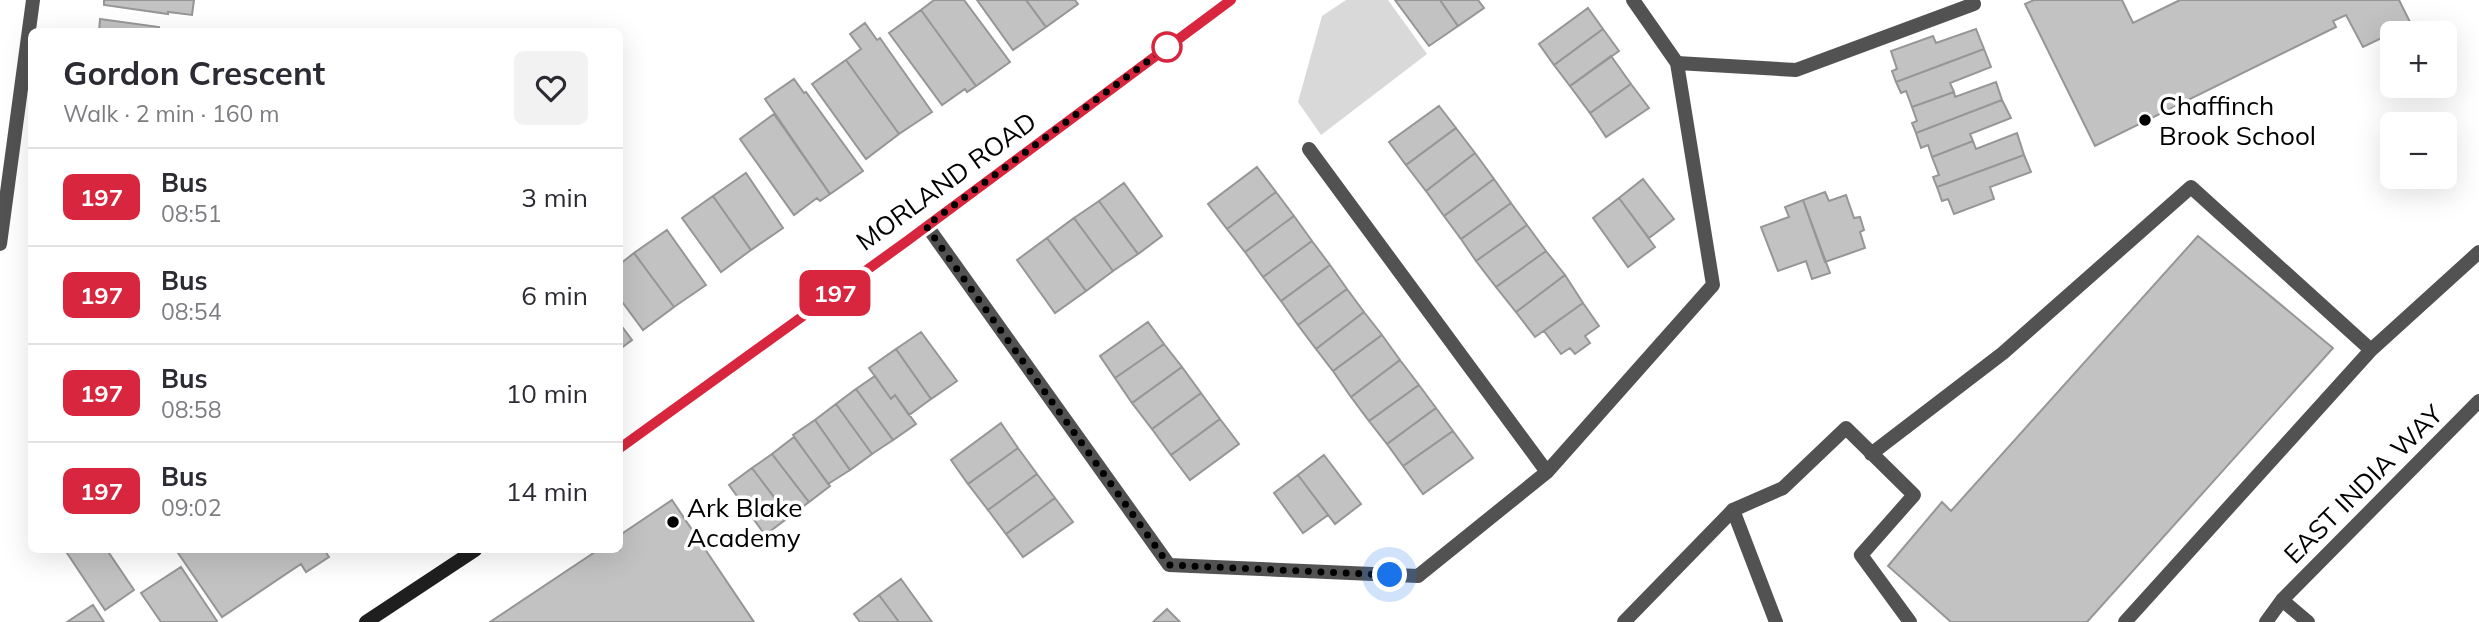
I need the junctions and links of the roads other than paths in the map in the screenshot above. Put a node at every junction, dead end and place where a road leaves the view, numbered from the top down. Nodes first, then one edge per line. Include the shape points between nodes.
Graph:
1 (33, 0) edge
2 (1231, 0) edge
3 (1633, 0) edge
4 (1974, 4) dead end
5 (29, 28) edge
6 (28, 37) edge
7 (1677, 63) junction
8 (1310, 149) dead end
9 (926, 226) junction
10 (0, 244) edge
11 (2479, 252) edge
12 (2371, 350) junction
13 (2479, 401) edge
14 (623, 446) edge
15 (1871, 454) junction
16 (1547, 472) junction
17 (1733, 510) junction
18 (470, 553) edge
19 (2282, 600) junction
20 (366, 622) edge
21 (1624, 622) edge
22 (1776, 622) edge
23 (1910, 622) edge
24 (2125, 622) edge
25 (2266, 622) edge
26 (2308, 622) edge

1 - 5 street
2 - 9 main road, MORLAND ROAD
3 - 7 street
4 - 7 street via 1796,70
6 - 10 street
7 - 16 street via 1713,285
8 - 16 street
9 - 14 main road, MORLAND ROAD
9 - 16 street via 1169,565 1418,576
11 - 12 street
12 - 15 street via 2191,187 2003,353
12 - 24 street
13 - 19 street, EAST INDIA WAY
15 - 17 street via 1846,428 1783,488
15 - 23 street via 1913,495 1861,555
17 - 21 street
17 - 22 street
18 - 20 main road
19 - 25 street, EAST INDIA WAY
19 - 26 street, EAST INDIA WAY

